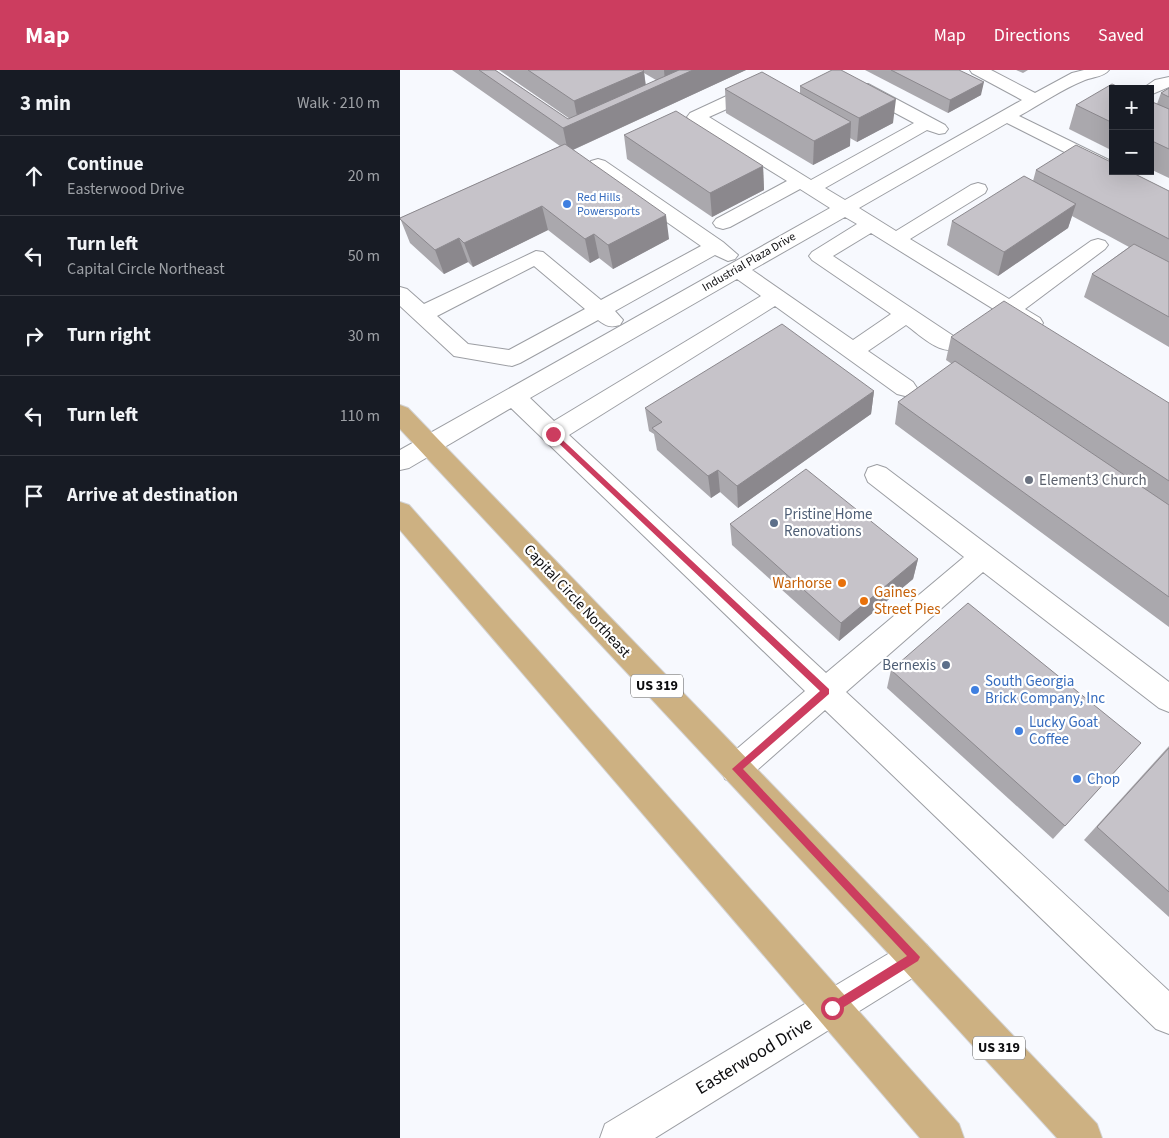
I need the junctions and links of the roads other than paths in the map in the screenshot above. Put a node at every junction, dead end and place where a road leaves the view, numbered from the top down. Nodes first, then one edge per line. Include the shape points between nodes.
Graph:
1 (978, 70) edge
2 (1101, 70) edge
3 (1169, 82) edge
4 (854, 84) edge
5 (1154, 88) edge
6 (752, 91) edge
7 (1035, 100) junction
8 (1006, 116) junction
9 (926, 123) junction
10 (961, 142) junction
11 (598, 165) edge
12 (1109, 167) edge
13 (804, 185) junction
14 (978, 189) dead end
15 (843, 209) junction
16 (723, 223) dead end
17 (870, 225) junction
18 (895, 240) junction
19 (1098, 245) dead end
20 (716, 246) junction
21 (740, 267) junction
22 (400, 294) edge
23 (776, 296) junction
24 (600, 310) junction
25 (1010, 310) junction
26 (423, 314) junction
27 (906, 314) junction
28 (627, 332) junction
29 (1052, 335) edge
30 (950, 344) dead end
31 (852, 351) junction
32 (905, 388) dead end
33 (514, 397) junction
34 (400, 414) edge
35 (553, 434) junction
36 (429, 445) junction
37 (400, 461) edge
38 (877, 475) dead end
39 (400, 512) edge
40 (983, 556) junction
41 (826, 692) junction
42 (1169, 699) edge
43 (736, 769) junction
44 (914, 957) junction
45 (832, 1008) junction
46 (1169, 1016) edge
47 (619, 1138) edge
48 (945, 1138) edge
49 (1083, 1138) edge

1 - 7 street
2 - 7 street, Industrial Plaza Drive via 1078,77
3 - 5 street
4 - 9 street
6 - 13 street via 696,117
7 - 8 street, Industrial Plaza Drive
8 - 10 street, Industrial Plaza Drive
8 - 12 street
9 - 10 street
9 - 13 street
10 - 15 street, Industrial Plaza Drive
11 - 20 street
13 - 15 street
13 - 16 street
14 - 18 street
15 - 17 street
15 - 21 street, Industrial Plaza Drive
17 - 18 street
17 - 27 street via 819,256
18 - 25 street
19 - 25 street
20 - 21 street
20 - 24 street
21 - 23 street
21 - 28 street, Industrial Plaza Drive
22 - 26 street
23 - 31 street
23 - 35 street
24 - 26 street via 512,358 462,351
24 - 26 street via 536,257
24 - 28 street
25 - 29 street
27 - 30 street
27 - 31 street
28 - 33 street, Industrial Plaza Drive
31 - 32 street
33 - 35 street
33 - 36 street, Industrial Plaza Drive
34 - 36 main road, Capital Circle Northeast / US 319
35 - 41 street
36 - 37 street, Industrial Plaza Drive
36 - 43 main road, Capital Circle Northeast / US 319
38 - 40 street
39 - 45 main road
40 - 41 street
40 - 42 street
41 - 43 street
41 - 46 street
43 - 44 main road, Capital Circle Northeast / US 319
44 - 45 street, Easterwood Drive
44 - 49 main road, Capital Circle Northeast / US 319
45 - 47 street, Easterwood Drive
45 - 48 main road

